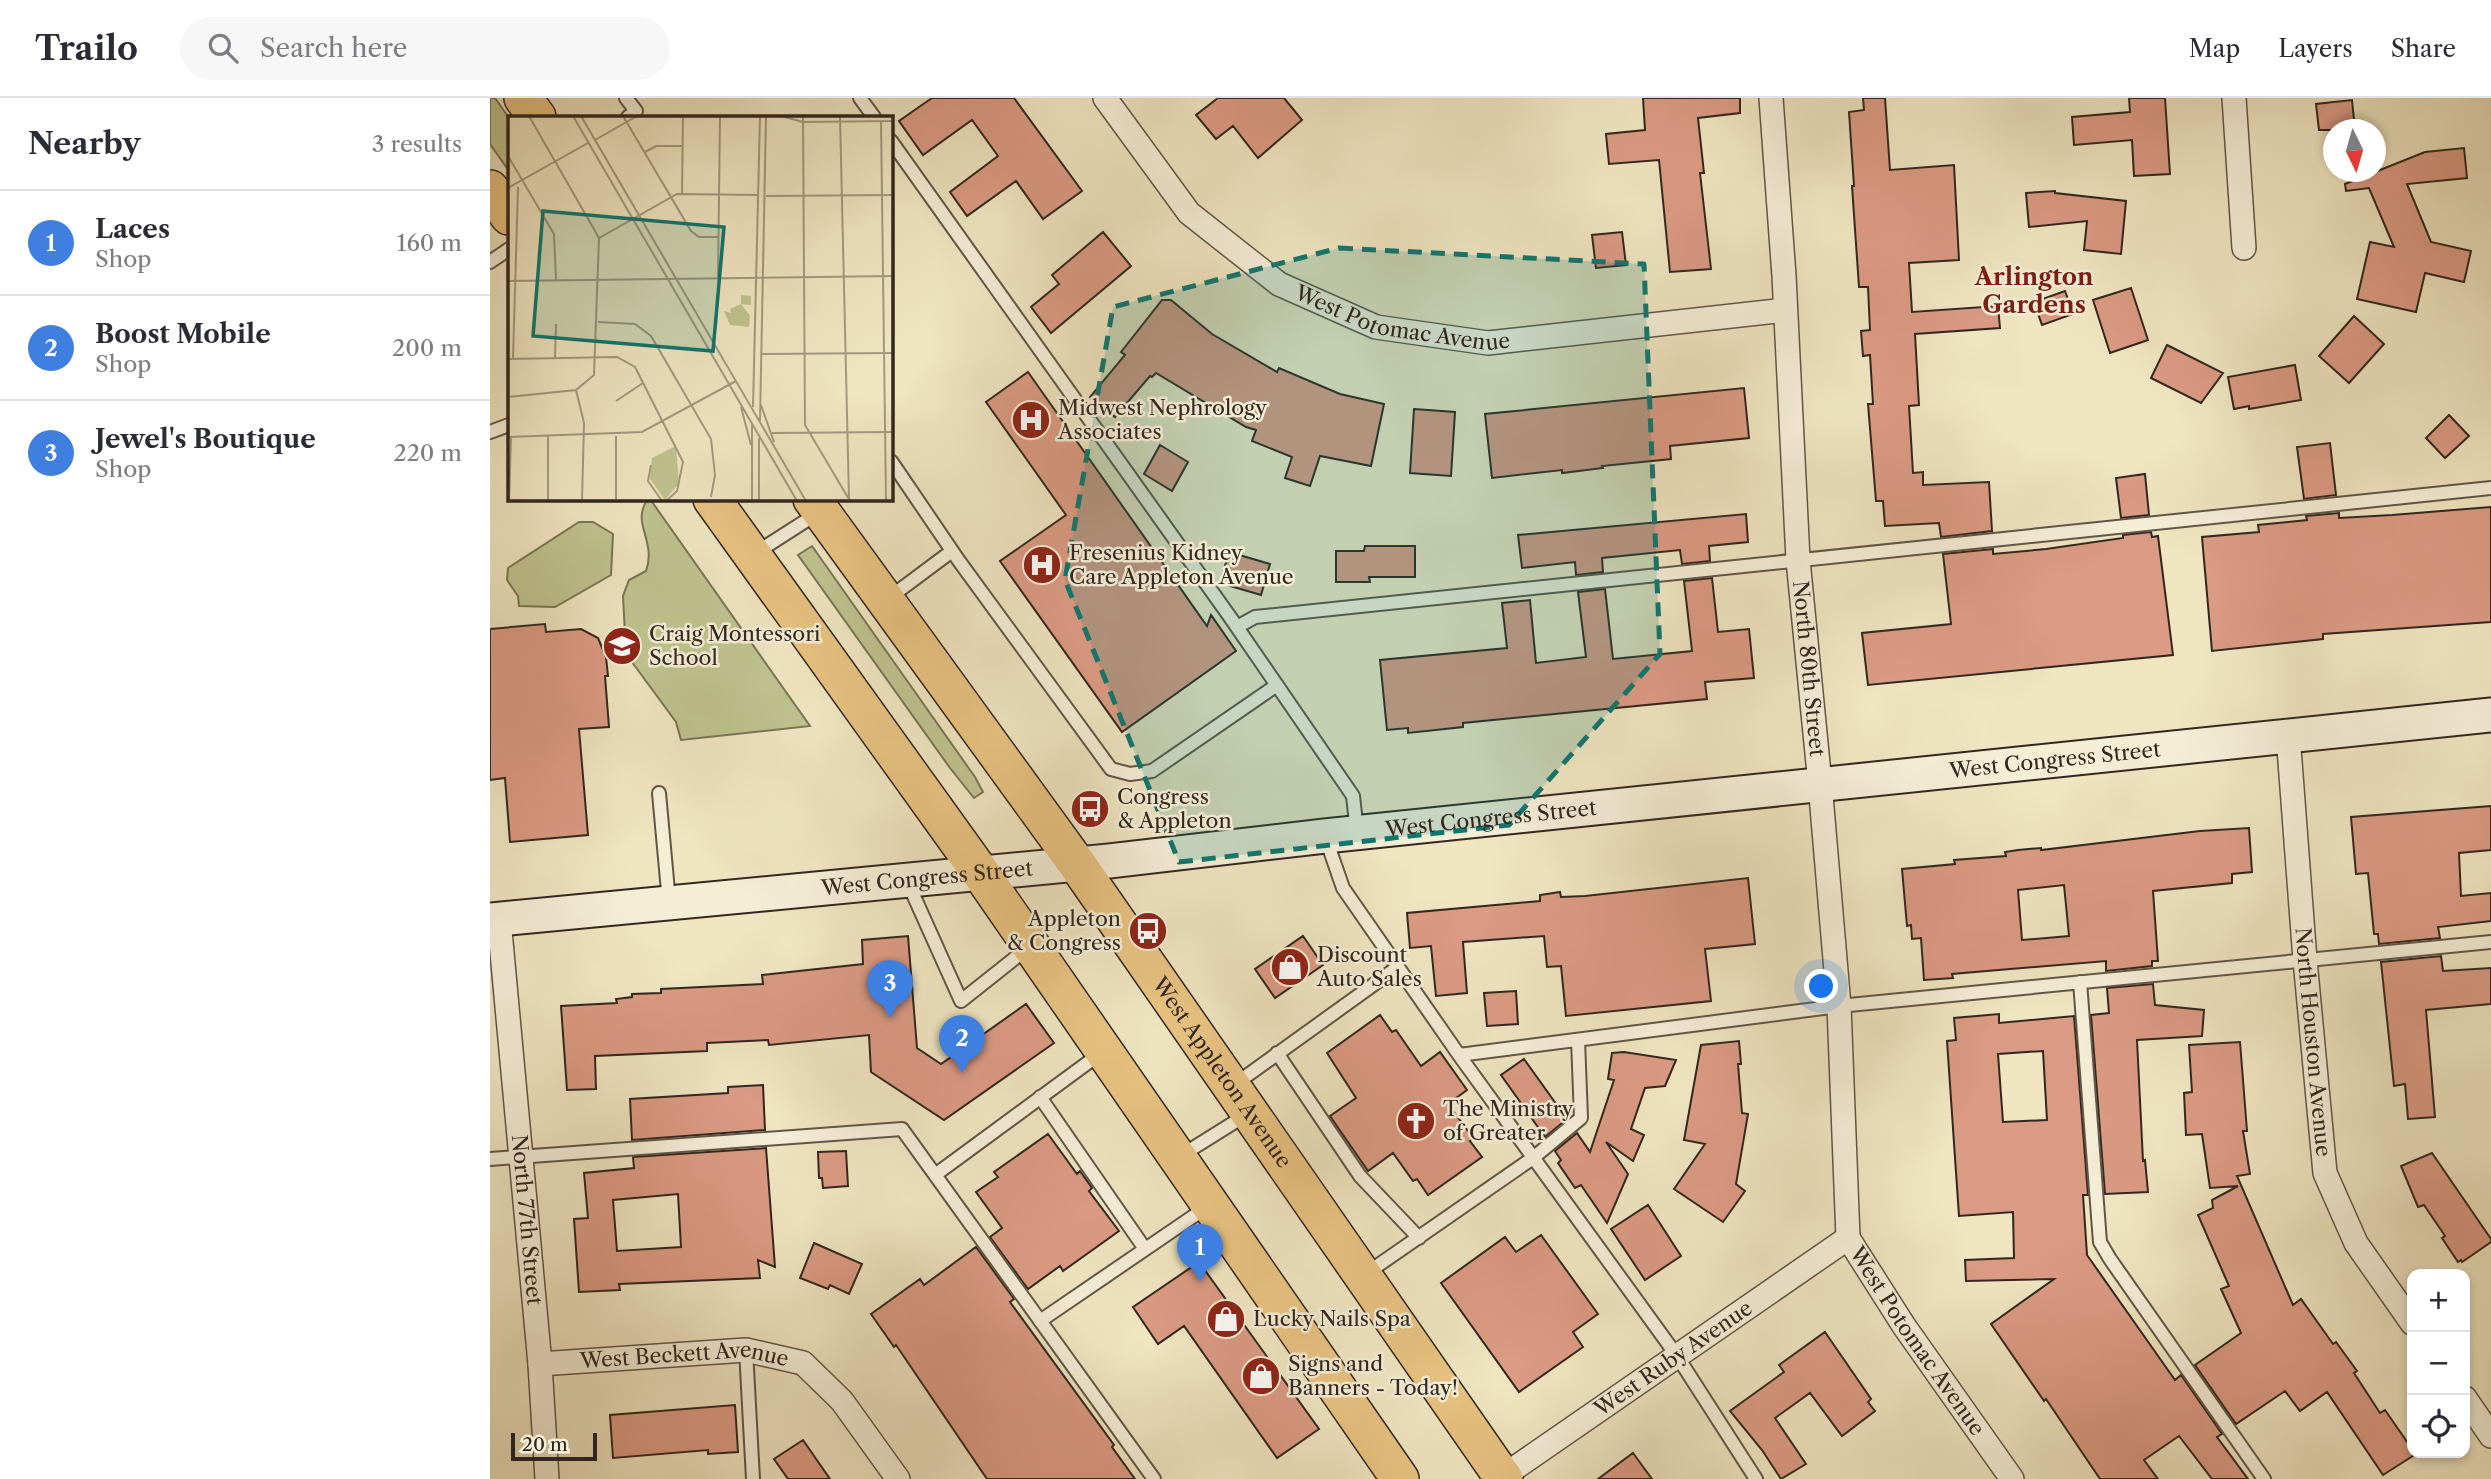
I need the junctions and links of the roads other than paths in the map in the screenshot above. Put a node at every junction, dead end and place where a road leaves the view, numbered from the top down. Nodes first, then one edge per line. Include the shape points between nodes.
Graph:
1 (523, 98) edge
2 (626, 98) edge
3 (860, 98) edge
4 (1105, 98) edge
5 (1771, 98) edge
6 (2234, 98) edge
7 (536, 116) edge
8 (629, 116) edge
9 (873, 116) edge
10 (892, 142) edge
11 (490, 189) edge
12 (508, 215) edge
13 (2244, 247) dead end
14 (508, 250) edge
15 (490, 262) edge
16 (1785, 310) junction
17 (508, 425) edge
18 (490, 432) edge
19 (892, 462) edge
20 (2491, 488) edge
21 (713, 500) edge
22 (817, 505) edge
23 (952, 551) junction
24 (752, 555) junction
25 (1798, 560) junction
26 (886, 601) junction
27 (1237, 627) junction
28 (1276, 685) junction
29 (2491, 715) edge
30 (2288, 735) junction
31 (1820, 784) junction
32 (659, 793) dead end
33 (1341, 834) junction
34 (1077, 864) junction
35 (980, 872) junction
36 (907, 880) junction
37 (669, 903) junction
38 (494, 920) edge
39 (2491, 942) edge
40 (1031, 946) junction
41 (2305, 960) junction
42 (1398, 967) junction
43 (2080, 982) junction
44 (1839, 1006) junction
45 (1578, 1040) junction
46 (1104, 1051) junction
47 (1278, 1053) junction
48 (1459, 1055) junction
49 (1040, 1097) junction
50 (1240, 1100) junction
51 (521, 1157) junction
52 (1178, 1158) junction
53 (1534, 1158) junction
54 (490, 1159) edge
55 (935, 1175) junction
56 (1210, 1205) junction
57 (1419, 1238) junction
58 (1848, 1238) junction
59 (1145, 1249) junction
60 (1363, 1276) junction
61 (2407, 1316) edge
62 (1040, 1321) junction
63 (746, 1350) junction
64 (1677, 1356) junction
65 (540, 1364) junction
66 (2470, 1405) edge
67 (2491, 1436) edge
68 (1502, 1478) edge
69 (547, 1479) edge
70 (752, 1479) edge
71 (898, 1479) edge
72 (1154, 1479) edge
73 (1400, 1479) edge
74 (1756, 1479) edge
75 (2012, 1479) edge
76 (2264, 1479) edge

1 - 7 main road
2 - 8 lane via 636,111
3 - 9 lane
4 - 16 street, West Potomac Avenue via 1189,212 1279,284 1377,327 1488,343
5 - 16 street, North 80th Street
6 - 13 street
10 - 27 lane
11 - 12 main road
14 - 15 lane
16 - 25 street, North 80th Street
17 - 18 lane
19 - 23 lane
20 - 25 lane
21 - 24 main road
22 - 24 lane
22 - 26 main road, West Appleton Avenue
23 - 26 lane
23 - 28 lane via 1111,769 1130,774 1152,771
24 - 35 main road
25 - 27 lane via 1255,617
25 - 31 street, North 80th Street
26 - 34 main road, West Appleton Avenue
27 - 28 lane
28 - 33 lane via 1353,796 1356,807
29 - 30 street, West Congress Street
30 - 31 street, West Congress Street
30 - 41 street, North Houston Avenue
31 - 33 street, West Congress Street
31 - 44 street, North 80th Street
32 - 37 lane
33 - 34 street, West Congress Street
33 - 42 lane via 1343,888
34 - 35 street, West Congress Street
34 - 50 main road, West Appleton Avenue
35 - 36 street, West Congress Street
35 - 40 main road
36 - 37 street, West Congress Street
36 - 40 lane via 961,1001
37 - 38 street, West Congress Street
38 - 51 street, North 77th Street
39 - 41 lane
40 - 46 main road
41 - 43 lane
41 - 61 street, North Houston Avenue via 2325,1173 2356,1243
42 - 47 lane
42 - 48 lane
43 - 44 lane
43 - 76 lane via 2100,1242
44 - 45 lane
44 - 58 street, North 80th Street
45 - 48 lane
45 - 53 lane via 1581,1118
46 - 49 lane
46 - 52 main road
47 - 50 lane
47 - 57 lane via 1360,1176
48 - 53 lane
49 - 55 lane
49 - 59 lane
50 - 52 lane
50 - 60 main road, West Appleton Avenue
51 - 54 lane
51 - 55 lane via 902,1129
51 - 65 street, North 77th Street
52 - 56 main road
53 - 57 lane
53 - 64 lane
55 - 62 lane
56 - 59 lane
56 - 73 main road
57 - 60 lane
58 - 64 street, West Ruby Avenue
58 - 75 street, West Potomac Avenue
59 - 62 lane
60 - 68 main road, West Appleton Avenue
62 - 72 lane
63 - 65 street, West Beckett Avenue
63 - 70 lane
63 - 71 street, West Beckett Avenue via 803,1363 842,1401
64 - 68 street, West Ruby Avenue
64 - 74 lane
65 - 69 street, North 77th Street
66 - 67 street

